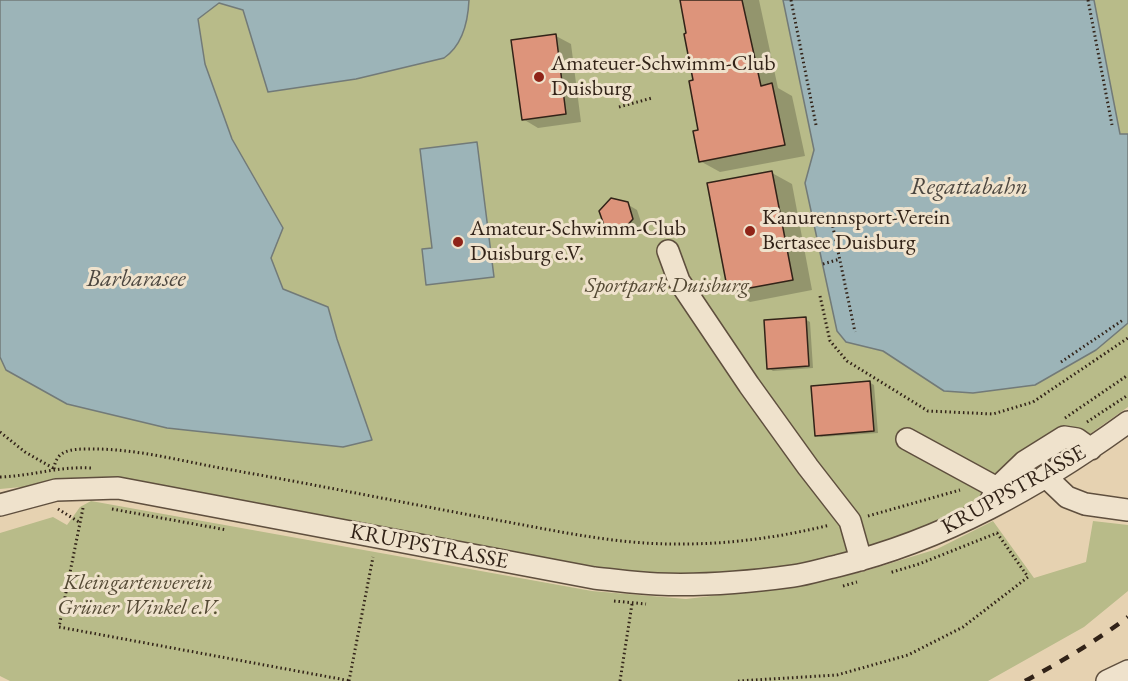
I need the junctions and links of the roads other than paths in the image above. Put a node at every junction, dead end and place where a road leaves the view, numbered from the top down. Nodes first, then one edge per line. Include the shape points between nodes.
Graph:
1 (668, 251) dead end
2 (1128, 422) edge
3 (907, 439) dead end
4 (1091, 449) junction
5 (1046, 476) junction
6 (997, 488) junction
7 (0, 505) edge
8 (986, 510) junction
9 (1128, 510) edge
10 (861, 560) junction
11 (1128, 671) edge
12 (1107, 681) edge

1 - 10 street via 679,281 749,386 850,521
2 - 4 street, KRUPPSTRASSE
3 - 6 street
4 - 5 street, KRUPPSTRASSE
4 - 6 street via 1077,439 1064,437 1024,462
5 - 8 street, KRUPPSTRASSE
5 - 9 street via 1076,501
6 - 8 street
7 - 10 street, KRUPPSTRASSE via 56,490 118,488 572,574 659,584 795,576
8 - 10 street, KRUPPSTRASSE via 934,535
11 - 12 street

